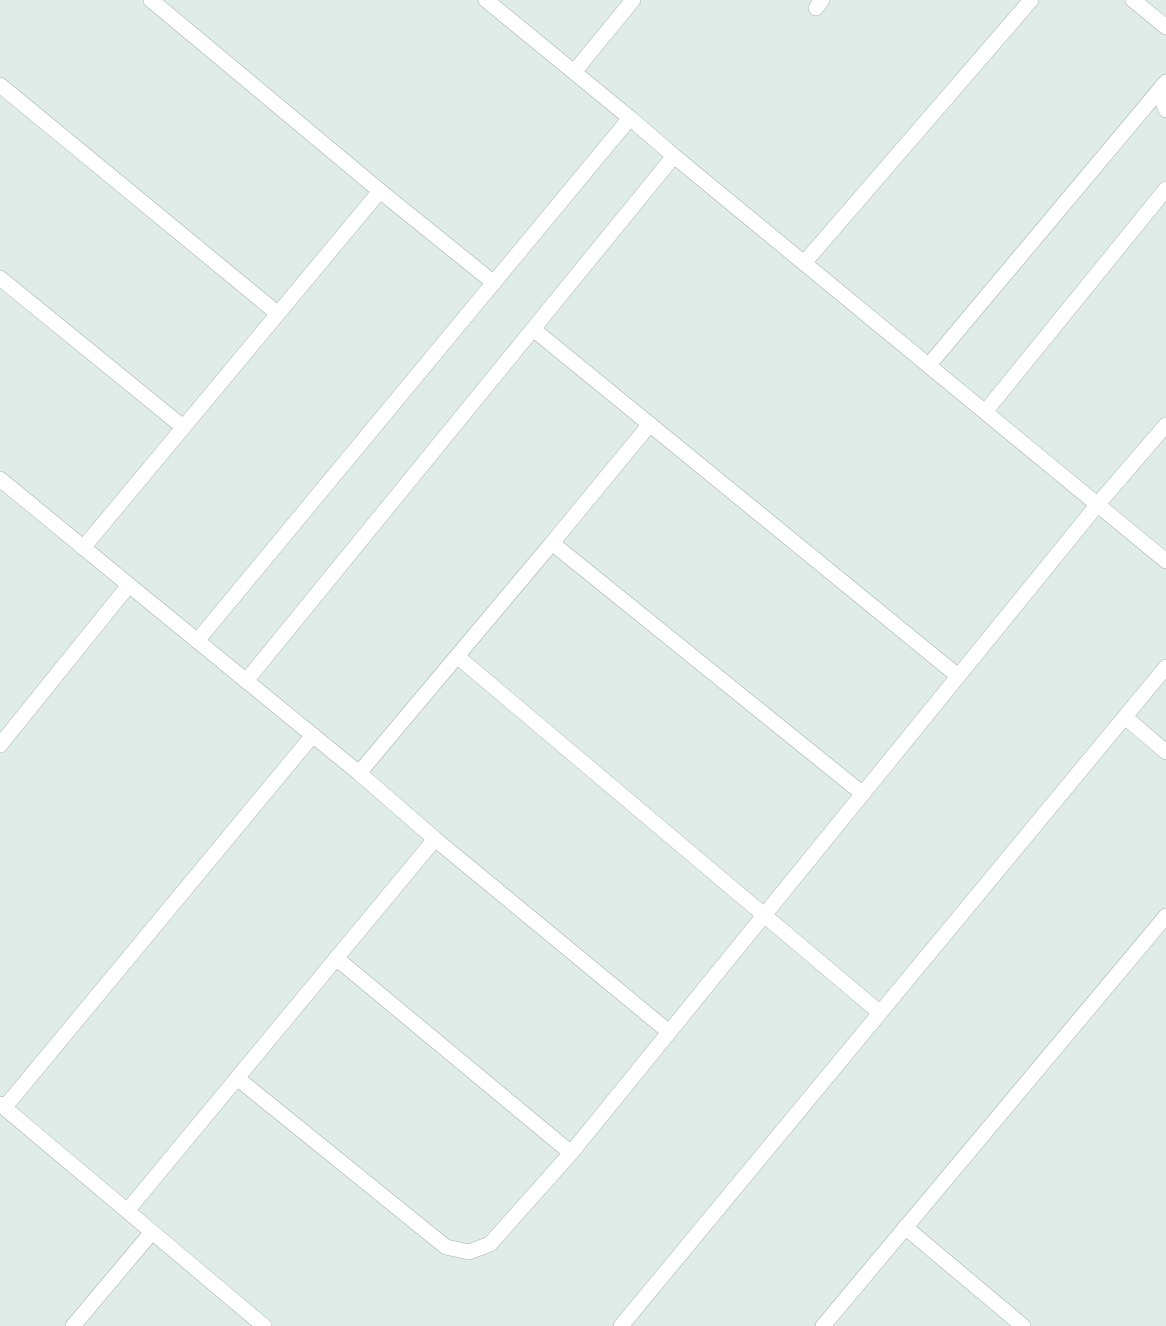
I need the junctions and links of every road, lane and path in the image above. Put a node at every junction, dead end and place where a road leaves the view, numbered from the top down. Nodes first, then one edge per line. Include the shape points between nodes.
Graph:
1 (151, 0) edge
2 (486, 0) edge
3 (632, 0) edge
4 (1030, 0) edge
5 (1133, 0) edge
6 (1166, 27) edge
7 (574, 72) junction
8 (0, 84) edge
9 (1165, 84) edge
10 (1166, 110) edge
11 (630, 118) junction
12 (674, 156) junction
13 (1166, 189) edge
14 (380, 191) junction
15 (804, 263) junction
16 (0, 278) edge
17 (494, 282) junction
18 (278, 313) junction
19 (533, 328) junction
20 (929, 365) junction
21 (985, 412) junction
22 (650, 424) junction
23 (1166, 424) edge
24 (183, 427) junction
25 (3, 488) edge
26 (1098, 504) junction
27 (552, 543) junction
28 (83, 548) junction
29 (1166, 561) edge
30 (129, 586) junction
31 (197, 641) junction
32 (458, 657) junction
33 (1166, 667) edge
34 (958, 676) junction
35 (246, 680) junction
36 (1125, 717) junction
37 (313, 735) junction
38 (0, 744) edge
39 (1166, 752) edge
40 (360, 773) junction
41 (863, 794) junction
42 (435, 839) junction
43 (765, 914) junction
44 (1166, 916) edge
45 (336, 958) junction
46 (879, 1012) junction
47 (668, 1032) junction
48 (237, 1078) junction
49 (2, 1106) edge
50 (571, 1153) junction
51 (127, 1210) junction
52 (906, 1227) junction
53 (152, 1232) junction
54 (73, 1326) edge
55 (264, 1326) edge
56 (621, 1326) edge
57 (822, 1326) edge
58 (1023, 1326) edge

1 - 14 street
2 - 7 street
3 - 7 street
4 - 15 street
5 - 6 street
7 - 11 street
8 - 18 street
9 - 10 street via 1162,102
9 - 20 street
11 - 12 street
11 - 17 street
12 - 15 street
12 - 19 street
13 - 21 street
14 - 17 street
14 - 18 street
15 - 20 street
16 - 24 street
17 - 31 street
18 - 24 street
19 - 22 street
19 - 35 street
20 - 21 street
21 - 26 street
22 - 27 street
22 - 34 street
23 - 26 street
24 - 28 street
25 - 28 street
26 - 29 street
26 - 34 street
27 - 32 street
27 - 41 street
28 - 30 street
30 - 31 street
30 - 38 street
31 - 35 street
32 - 40 street
32 - 43 street
33 - 36 street
34 - 41 street
35 - 37 street
36 - 39 street
36 - 46 street
37 - 40 street
37 - 49 street
40 - 42 street
41 - 43 street
42 - 45 street
42 - 47 street
43 - 46 street
43 - 47 street
44 - 52 street
45 - 48 street
45 - 50 street
46 - 56 street
47 - 50 street
48 - 50 street via 446,1247 470,1252 490,1244
48 - 51 street
49 - 51 street
51 - 53 street
52 - 57 street
52 - 58 street
53 - 54 street
53 - 55 street

